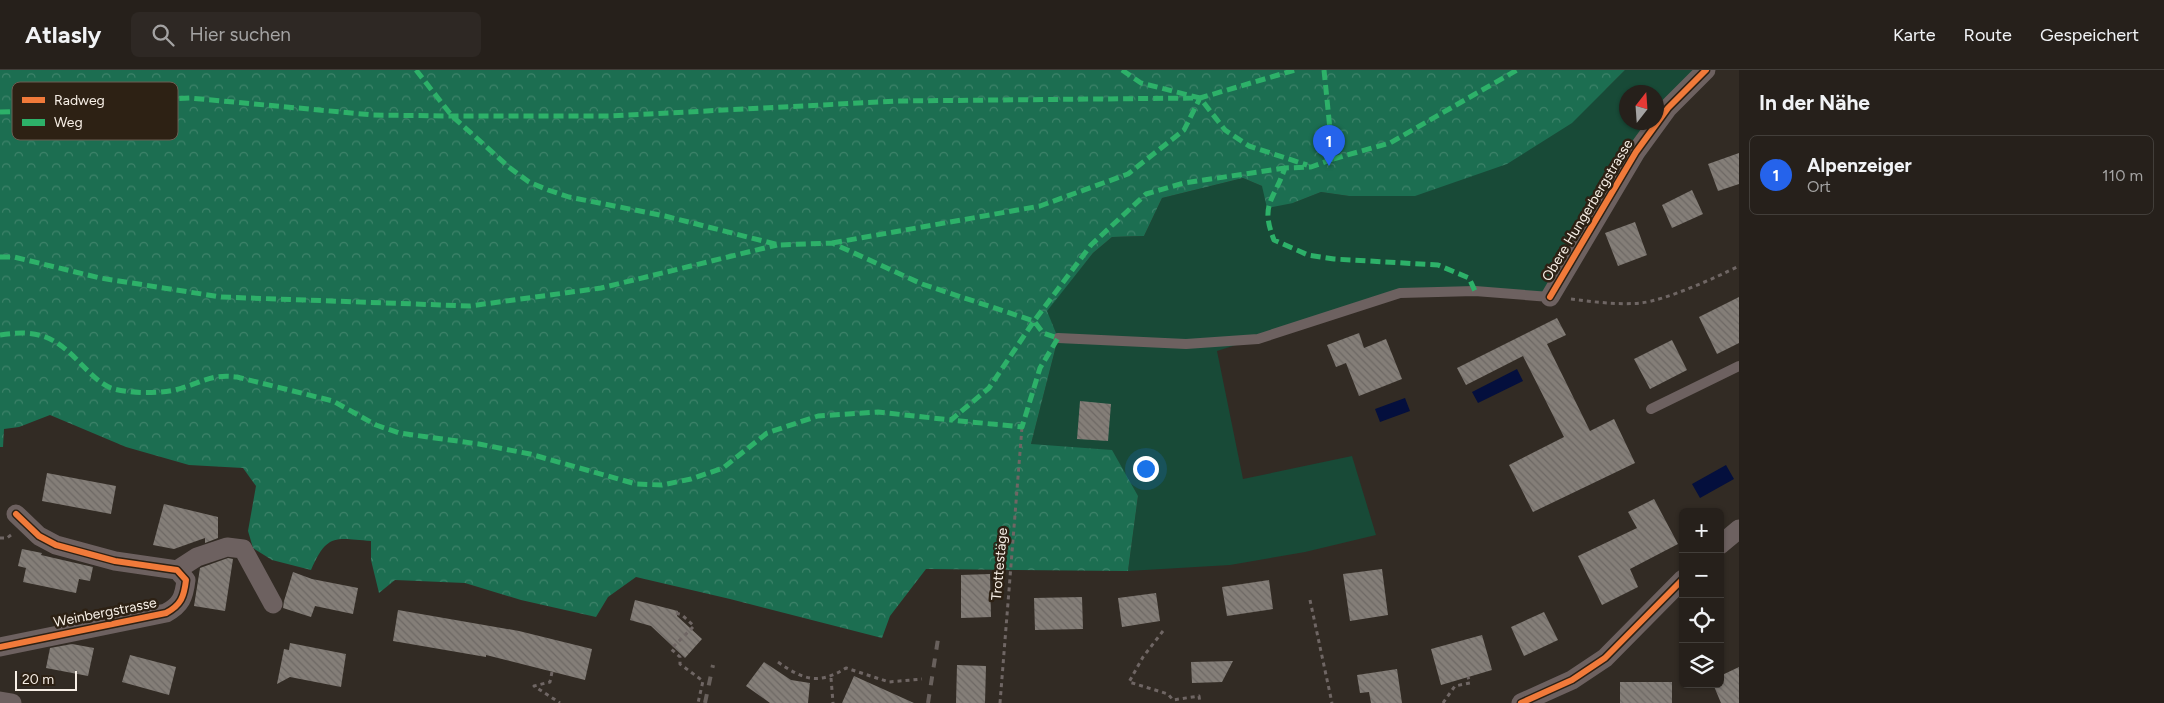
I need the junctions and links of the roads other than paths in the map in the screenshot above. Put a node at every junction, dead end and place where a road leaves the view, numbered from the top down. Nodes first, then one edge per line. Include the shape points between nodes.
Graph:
1 (1706, 70) edge
2 (1550, 296) joint
3 (1058, 338) dead end
4 (1739, 366) edge
5 (1651, 409) dead end
6 (16, 514) dead end
7 (1739, 529) edge
8 (1724, 542) edge
9 (177, 570) junction
10 (1679, 583) edge
11 (274, 604) dead end
12 (0, 647) edge
13 (0, 700) edge
14 (12, 703) edge
15 (1521, 703) edge

1 - 2 street, Obere Hungerbergstrasse via 1668,108 1636,152
2 - 3 lane, Obere Hungerbergstrasse via 1400,293 1258,339 1186,344
4 - 5 lane
6 - 9 street via 39,536 56,544 116,561
7 - 8 street
9 - 11 street via 197,557 227,547 243,549
9 - 12 street, Weinbergstrasse via 186,580 185,594 178,606 166,613
10 - 15 street via 1605,658 1572,680
13 - 14 street

